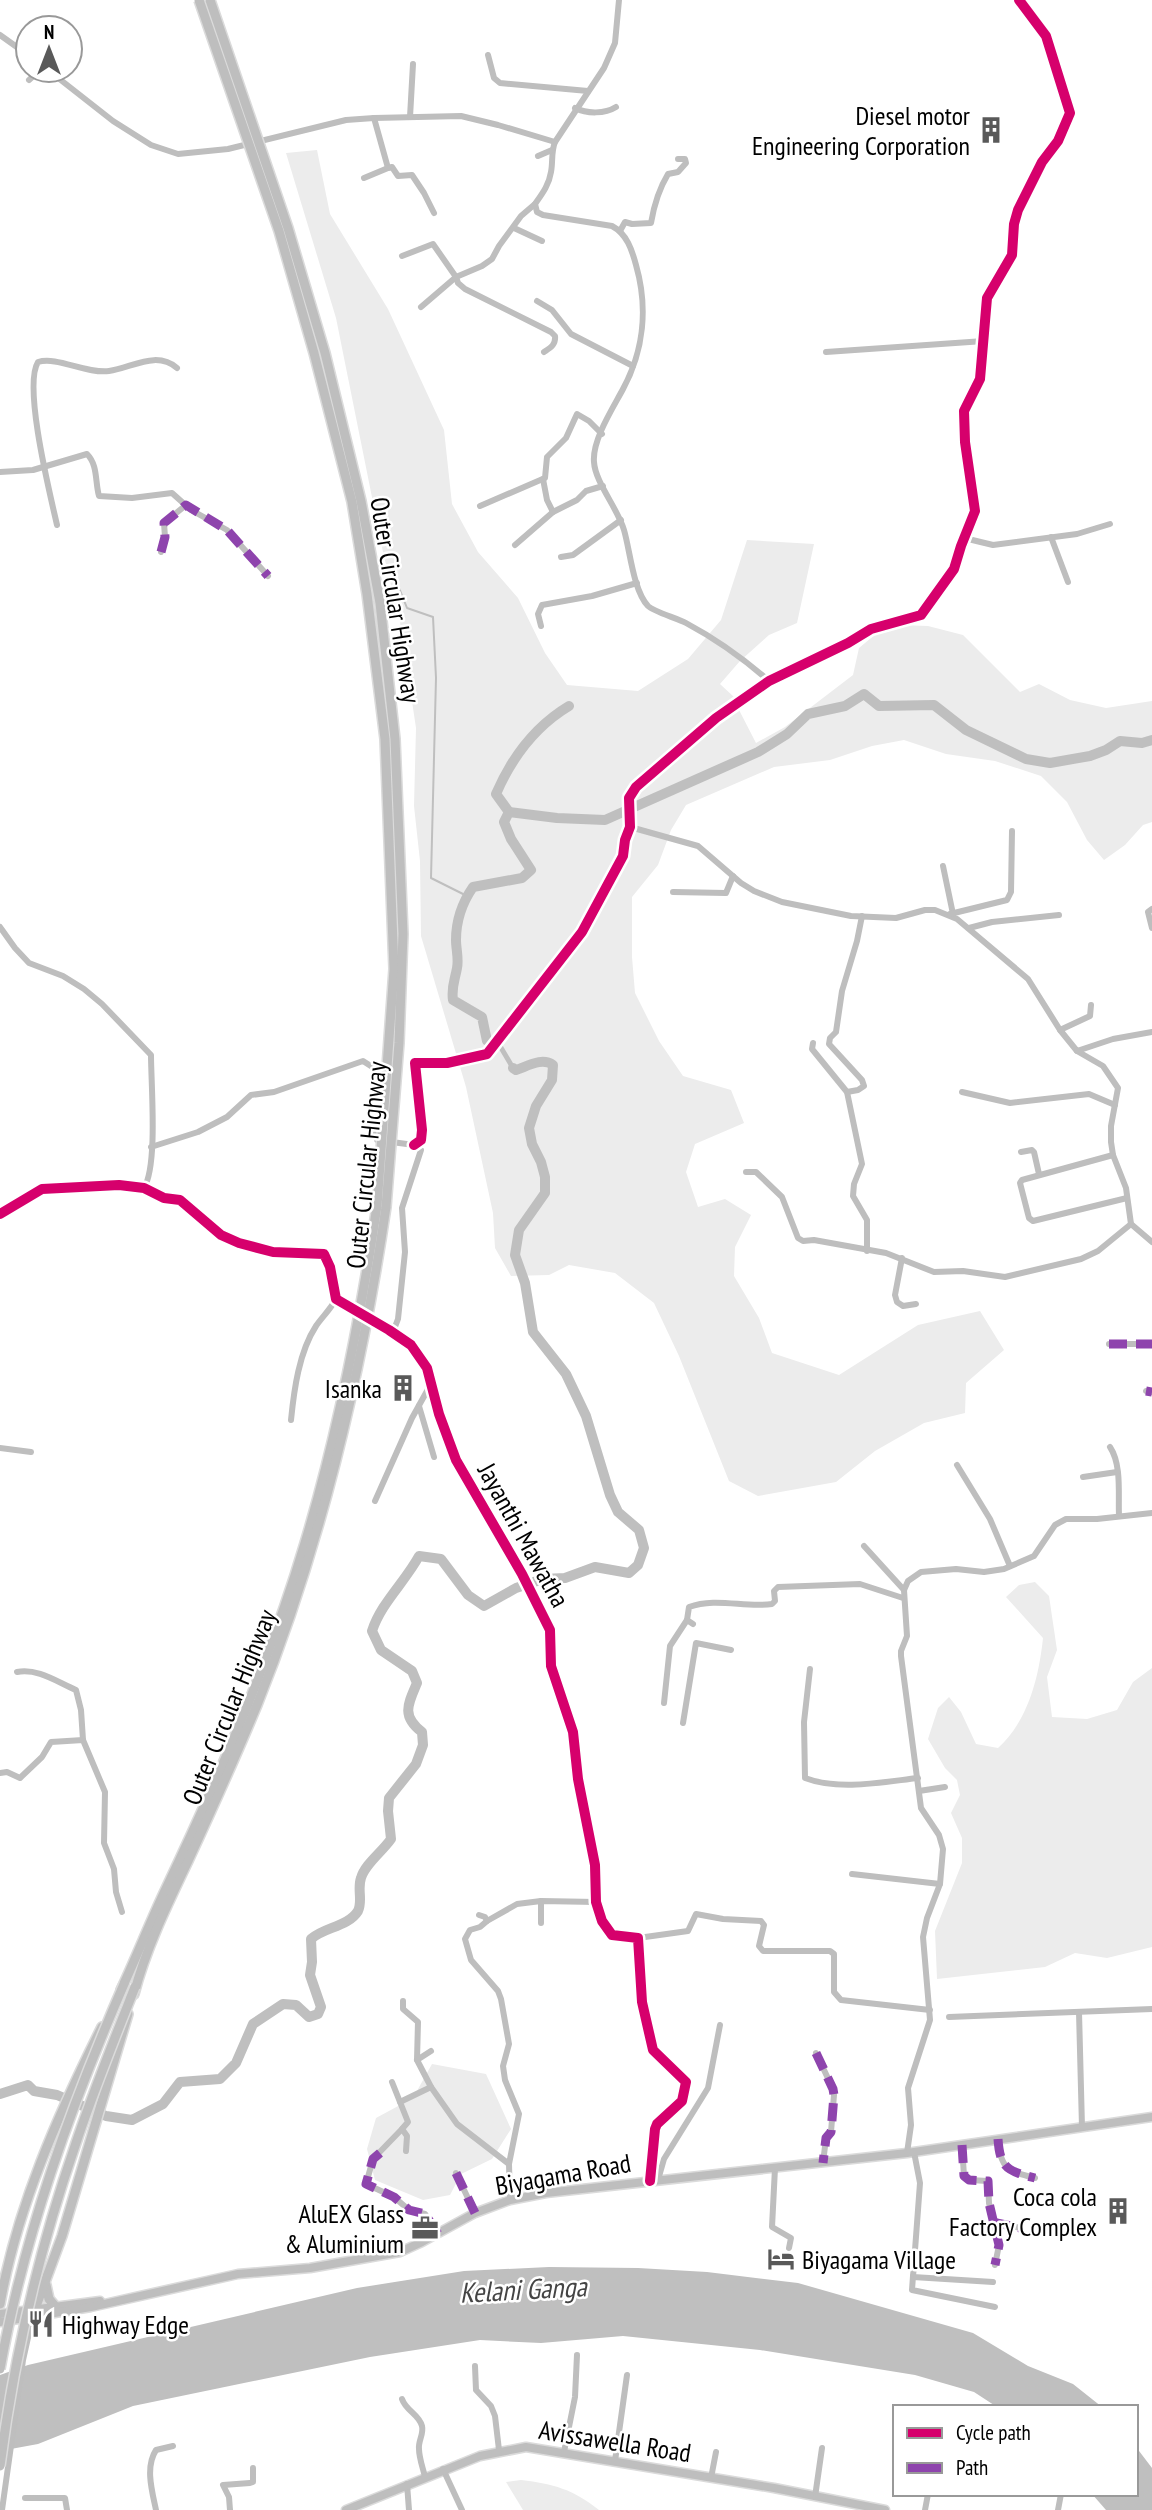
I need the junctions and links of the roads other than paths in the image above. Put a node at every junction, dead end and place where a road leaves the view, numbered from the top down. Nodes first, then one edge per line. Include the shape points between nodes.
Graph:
1 (199, 0) edge
2 (210, 0) edge
3 (620, 0) edge
4 (1019, 0) edge
5 (488, 55) dead end
6 (413, 64) dead end
7 (66, 84) edge
8 (588, 91) junction
9 (616, 107) dead end
10 (575, 108) junction
11 (410, 117) junction
12 (374, 118) junction
13 (553, 146) junction
14 (538, 156) dead end
15 (678, 159) dead end
16 (388, 168) junction
17 (364, 178) dead end
18 (535, 204) junction
19 (434, 213) dead end
20 (514, 228) junction
21 (620, 230) junction
22 (542, 240) dead end
23 (402, 256) dead end
24 (456, 277) junction
25 (537, 301) dead end
26 (421, 307) dead end
27 (984, 341) junction
28 (544, 352) dead end
29 (825, 352) dead end
30 (634, 366) junction
31 (177, 368) dead end
32 (602, 434) junction
33 (44, 467) junction
34 (0, 472) edge
35 (543, 479) junction
36 (603, 486) junction
37 (186, 505) junction
38 (480, 506) dead end
39 (553, 512) junction
40 (621, 520) junction
41 (1110, 524) dead end
42 (57, 525) dead end
43 (1051, 537) junction
44 (964, 538) junction
45 (515, 545) dead end
46 (161, 552) dead end
47 (561, 557) dead end
48 (268, 576) dead end
49 (1068, 582) dead end
50 (637, 583) junction
51 (541, 626) dead end
52 (769, 681) junction
53 (629, 824) junction
54 (1012, 831) dead end
55 (943, 866) dead end
56 (733, 876) junction
57 (673, 892) dead end
58 (1152, 909) edge
59 (951, 914) junction
60 (1059, 915) dead end
61 (862, 916) junction
62 (0, 927) edge
63 (970, 928) junction
64 (1152, 928) edge
65 (1091, 1005) dead end
66 (1060, 1030) junction
67 (1152, 1032) edge
68 (813, 1043) dead end
69 (1077, 1051) junction
70 (847, 1091) junction
71 (962, 1092) dead end
72 (1115, 1105) junction
73 (414, 1145) junction
74 (151, 1147) junction
75 (1021, 1152) dead end
76 (1113, 1155) junction
77 (746, 1172) dead end
78 (1039, 1174) junction
79 (144, 1188) junction
80 (1127, 1198) junction
81 (382, 1206) junction
82 (0, 1214) edge
83 (1131, 1224) junction
84 (1152, 1242) edge
85 (867, 1251) junction
86 (902, 1258) junction
87 (336, 1299) junction
88 (916, 1304) dead end
89 (391, 1331) junction
90 (1109, 1344) dead end
91 (1152, 1344) edge
92 (432, 1382) junction
93 (419, 1406) junction
94 (291, 1420) dead end
95 (1110, 1447) dead end
96 (0, 1448) edge
97 (31, 1452) dead end
98 (434, 1457) dead end
99 (957, 1465) dead end
100 (1117, 1472) junction
101 (1083, 1477) dead end
102 (376, 1501) dead end
103 (1152, 1513) edge
104 (1119, 1515) junction
105 (864, 1546) dead end
106 (1010, 1566) junction
107 (904, 1590) junction
108 (903, 1598) junction
109 (731, 1650) dead end
110 (810, 1669) dead end
111 (17, 1672) dead end
112 (664, 1703) dead end
113 (683, 1723) dead end
114 (83, 1740) junction
115 (0, 1773) edge
116 (918, 1778) junction
117 (945, 1787) dead end
118 (919, 1791) junction
119 (201, 1822) junction
120 (852, 1874) dead end
121 (940, 1884) junction
122 (541, 1900) junction
123 (596, 1902) junction
124 (122, 1912) dead end
125 (479, 1915) dead end
126 (487, 1920) junction
127 (541, 1923) dead end
128 (638, 1938) junction
129 (124, 1983) junction
130 (135, 1987) junction
131 (403, 2001) dead end
132 (1152, 2009) edge
133 (930, 2010) junction
134 (1079, 2012) junction
135 (949, 2017) dead end
136 (720, 2025) dead end
137 (431, 2051) dead end
138 (816, 2053) dead end
139 (417, 2060) junction
140 (391, 2082) dead end
141 (431, 2087) junction
142 (400, 2102) junction
143 (1152, 2117) edge
144 (1082, 2127) junction
145 (402, 2129) junction
146 (998, 2140) junction
147 (962, 2145) junction
148 (406, 2151) dead end
149 (910, 2152) junction
150 (823, 2163) junction
151 (509, 2164) junction
152 (775, 2168) junction
153 (456, 2173) dead end
154 (1035, 2178) dead end
155 (654, 2180) junction
156 (510, 2200) junction
157 (475, 2213) junction
158 (992, 2222) junction
159 (1021, 2228) dead end
160 (438, 2234) junction
161 (789, 2248) dead end
162 (995, 2265) dead end
163 (914, 2276) junction
164 (993, 2282) dead end
165 (46, 2283) junction
166 (117, 2300) junction
167 (0, 2304) edge
168 (55, 2306) junction
169 (995, 2307) dead end
170 (34, 2313) junction
171 (0, 2314) edge
172 (0, 2322) edge
173 (577, 2355) dead end
174 (475, 2366) dead end
175 (0, 2369) edge
176 (627, 2375) dead end
177 (402, 2399) dead end
178 (173, 2446) dead end
179 (822, 2448) dead end
180 (499, 2450) junction
181 (564, 2452) junction
182 (716, 2452) dead end
183 (615, 2461) junction
184 (0, 2466) edge
185 (253, 2468) dead end
186 (443, 2469) junction
187 (425, 2477) junction
188 (711, 2478) junction
189 (407, 2484) junction
190 (815, 2497) junction
191 (24, 2498) dead end
192 (868, 2508) edge
193 (2, 2510) edge
194 (67, 2510) edge
195 (156, 2510) edge
196 (230, 2510) edge
197 (348, 2510) edge
198 (409, 2510) edge
199 (463, 2510) edge
200 (885, 2510) edge

1 - 81 highway, Outer Circular Highway, bridge via 279,231 314,353 352,502 368,594 385,739 394,969
2 - 81 highway, Outer Circular Highway, bridge via 288,228 325,353 380,603 395,739 403,934 399,1043
3 - 8 street via 615,43
4 - 27 street via 1046,36 1070,113 1018,210 1012,255 987,298
5 - 8 street via 494,78 500,83
6 - 11 street
7 - 12 street via 113,121 152,145 178,154 228,149 346,120
8 - 10 street
9 - 10 street via 585,114
10 - 13 street
11 - 12 street
11 - 13 street via 461,116
12 - 16 street
13 - 14 street
13 - 18 street via 549,183
15 - 21 street via 686,163 663,182 651,223 625,222
16 - 17 street
16 - 19 street via 398,176 412,175
18 - 20 street
18 - 21 street via 543,215
20 - 22 street
20 - 24 street via 492,259
21 - 30 street via 632,252 645,303
23 - 24 street via 433,244
24 - 26 street
24 - 28 street via 466,289 551,332 555,341
25 - 30 street via 552,310 571,334
27 - 29 street
27 - 44 street via 980,379 964,411 975,511
30 - 32 street
31 - 33 street via 163,360 106,371 73,368 51,360 38,362 33,375
32 - 35 street via 576,415 566,438 547,457
32 - 36 street via 594,462
33 - 34 street
33 - 37 street via 86,454 99,496 172,493
33 - 42 street
35 - 38 street
35 - 39 street
36 - 39 street
36 - 40 street
37 - 46 street via 164,523
37 - 48 street via 227,530
39 - 45 street
40 - 47 street via 587,546
40 - 50 street
41 - 43 street
43 - 44 street via 993,545
43 - 49 street
44 - 52 street via 954,569 921,615 871,629
50 - 51 street via 542,605 538,614
50 - 52 street via 648,607 698,630
52 - 53 street via 716,718 636,787 629,798
53 - 56 street via 698,846
53 - 73 street via 618,867 582,932 487,1054 447,1063 415,1063 422,1130 421,1140
54 - 59 street via 1007,900
55 - 59 street
56 - 57 street via 726,893
56 - 61 street via 782,902
58 - 64 street via 1148,912
59 - 61 street via 925,910 896,918
59 - 63 street
60 - 63 street
61 - 70 street via 836,1032 829,1044 862,1080 864,1086
62 - 74 street via 29,963 84,989 152,1055
63 - 66 street via 1028,979
65 - 66 street via 1090,1016
66 - 69 street
67 - 69 street
68 - 70 street via 812,1049
69 - 72 street via 1103,1066 1118,1088
70 - 85 street via 862,1164 853,1196 867,1220
71 - 72 street via 1010,1103 1089,1094
72 - 76 street
73 - 74 street via 377,1140 377,1070 363,1061 274,1092 251,1095 227,1117
73 - 89 street via 421,1150 402,1208 405,1252 398,1318
74 - 79 street via 149,1180
75 - 78 street via 1034,1152
76 - 78 street
76 - 80 street
77 - 85 street via 756,1172 782,1197 798,1238
78 - 80 street via 1020,1183 1033,1220
79 - 82 street via 42,1189
79 - 87 street via 180,1200 221,1235 239,1243 272,1252 324,1254
80 - 83 street
81 - 119 highway, Outer Circular Highway via 322,1497 259,1678
83 - 84 street
83 - 86 street via 1081,1259 1006,1277 934,1272
85 - 86 street
86 - 88 street via 897,1303
87 - 89 street, Jayanthi Mawatha, bridge
87 - 94 street via 309,1339
89 - 92 street, Jayanthi Mawatha via 411,1345
90 - 91 street
92 - 93 street
92 - 123 street, Jayanthi Mawatha via 456,1460 550,1630 551,1666 573,1732 595,1865
93 - 98 street
93 - 102 street
95 - 100 street
96 - 97 street
99 - 106 street via 990,1519
100 - 101 street
100 - 104 street
103 - 104 street
104 - 106 street via 1066,1519 1055,1525 1034,1556
105 - 107 street
106 - 107 street via 984,1572 921,1572
107 - 108 street
108 - 112 street via 860,1584 778,1587 772,1604 689,1607 690,1622 670,1646
108 - 116 street via 907,1636 901,1656
109 - 113 street via 696,1643
110 - 116 street via 804,1722 806,1778 851,1784
111 - 114 street via 35,1672 76,1690
114 - 115 street via 51,1742 20,1778
114 - 124 street via 105,1791 104,1843
116 - 118 street
117 - 118 street
118 - 121 street via 922,1813 942,1841
119 - 129 highway, Outer Circular Highway
119 - 130 highway, Outer Circular Highway
120 - 121 street
121 - 133 street via 923,1937
122 - 123 street
122 - 126 street via 517,1904
122 - 127 street
123 - 128 street, Jayanthi Mawatha via 612,1935
125 - 126 street
126 - 151 street via 470,1930 465,1939 471,1960 501,1999 509,2044 503,2066 519,2114
128 - 133 street via 688,1931 696,1914 761,1920 759,1946 763,1951 834,1954 834,1992 841,2000
128 - 155 street via 642,2002 653,2050 685,2082 682,2101 655,2129
129 - 167 highway, bridge via 57,2120 30,2192
129 - 175 highway, Outer Circular Highway, bridge via 59,2145
130 - 165 highway, bridge
130 - 184 highway, Outer Circular Highway, bridge via 52,2219 21,2337
131 - 139 street via 404,2009 418,2022
132 - 134 street
133 - 149 street via 908,2088
134 - 135 street
134 - 144 street
136 - 155 street via 708,2088
137 - 139 street
138 - 150 street via 833,2090 831,2132
139 - 141 street
140 - 142 street
141 - 142 street
141 - 151 street via 457,2124
142 - 145 street via 408,2122
143 - 144 main road, Biyagama Road
144 - 146 main road, Biyagama Road
145 - 148 street
145 - 160 street via 373,2159 366,2184 409,2210 425,2214
146 - 147 main road, Biyagama Road
146 - 154 street via 1004,2165
147 - 149 main road, Biyagama Road
147 - 158 street via 964,2176 988,2181
149 - 150 main road, Biyagama Road
149 - 163 street via 920,2183
150 - 152 main road, Biyagama Road
151 - 156 street
152 - 155 main road, Biyagama Road
152 - 161 street via 772,2227 791,2238
153 - 157 street
155 - 156 main road, Biyagama Road
156 - 157 main road, Biyagama Road
157 - 160 main road, Biyagama Road
158 - 159 street
158 - 162 street via 999,2245
160 - 166 main road, Biyagama Road via 400,2252 310,2268 237,2274
163 - 164 street
163 - 169 street via 912,2290
165 - 168 highway
165 - 170 highway
166 - 168 main road, Biyagama Road
166 - 170 main road, Biyagama Road
168 - 170 main road, Biyagama Road
170 - 171 main road, Biyagama Road
170 - 172 main road, Biyagama Road
170 - 193 street
173 - 181 street via 575,2397
174 - 180 street via 476,2390 495,2416
176 - 183 street
177 - 187 street via 422,2427 418,2445
178 - 195 street via 156,2450 151,2457
179 - 190 street
180 - 181 main road, Avissawella Road via 526,2447
180 - 186 main road, Avissawella Road
181 - 183 main road, Avissawella Road
182 - 188 street
183 - 188 main road, Avissawella Road
185 - 196 street via 253,2482 223,2485
186 - 187 main road, Avissawella Road
186 - 199 street
187 - 189 main road, Avissawella Road
188 - 190 main road, Avissawella Road
189 - 197 main road, Avissawella Road
189 - 198 street
190 - 192 main road, Avissawella Road
191 - 194 street via 65,2498
192 - 200 main road, Avissawella Road

